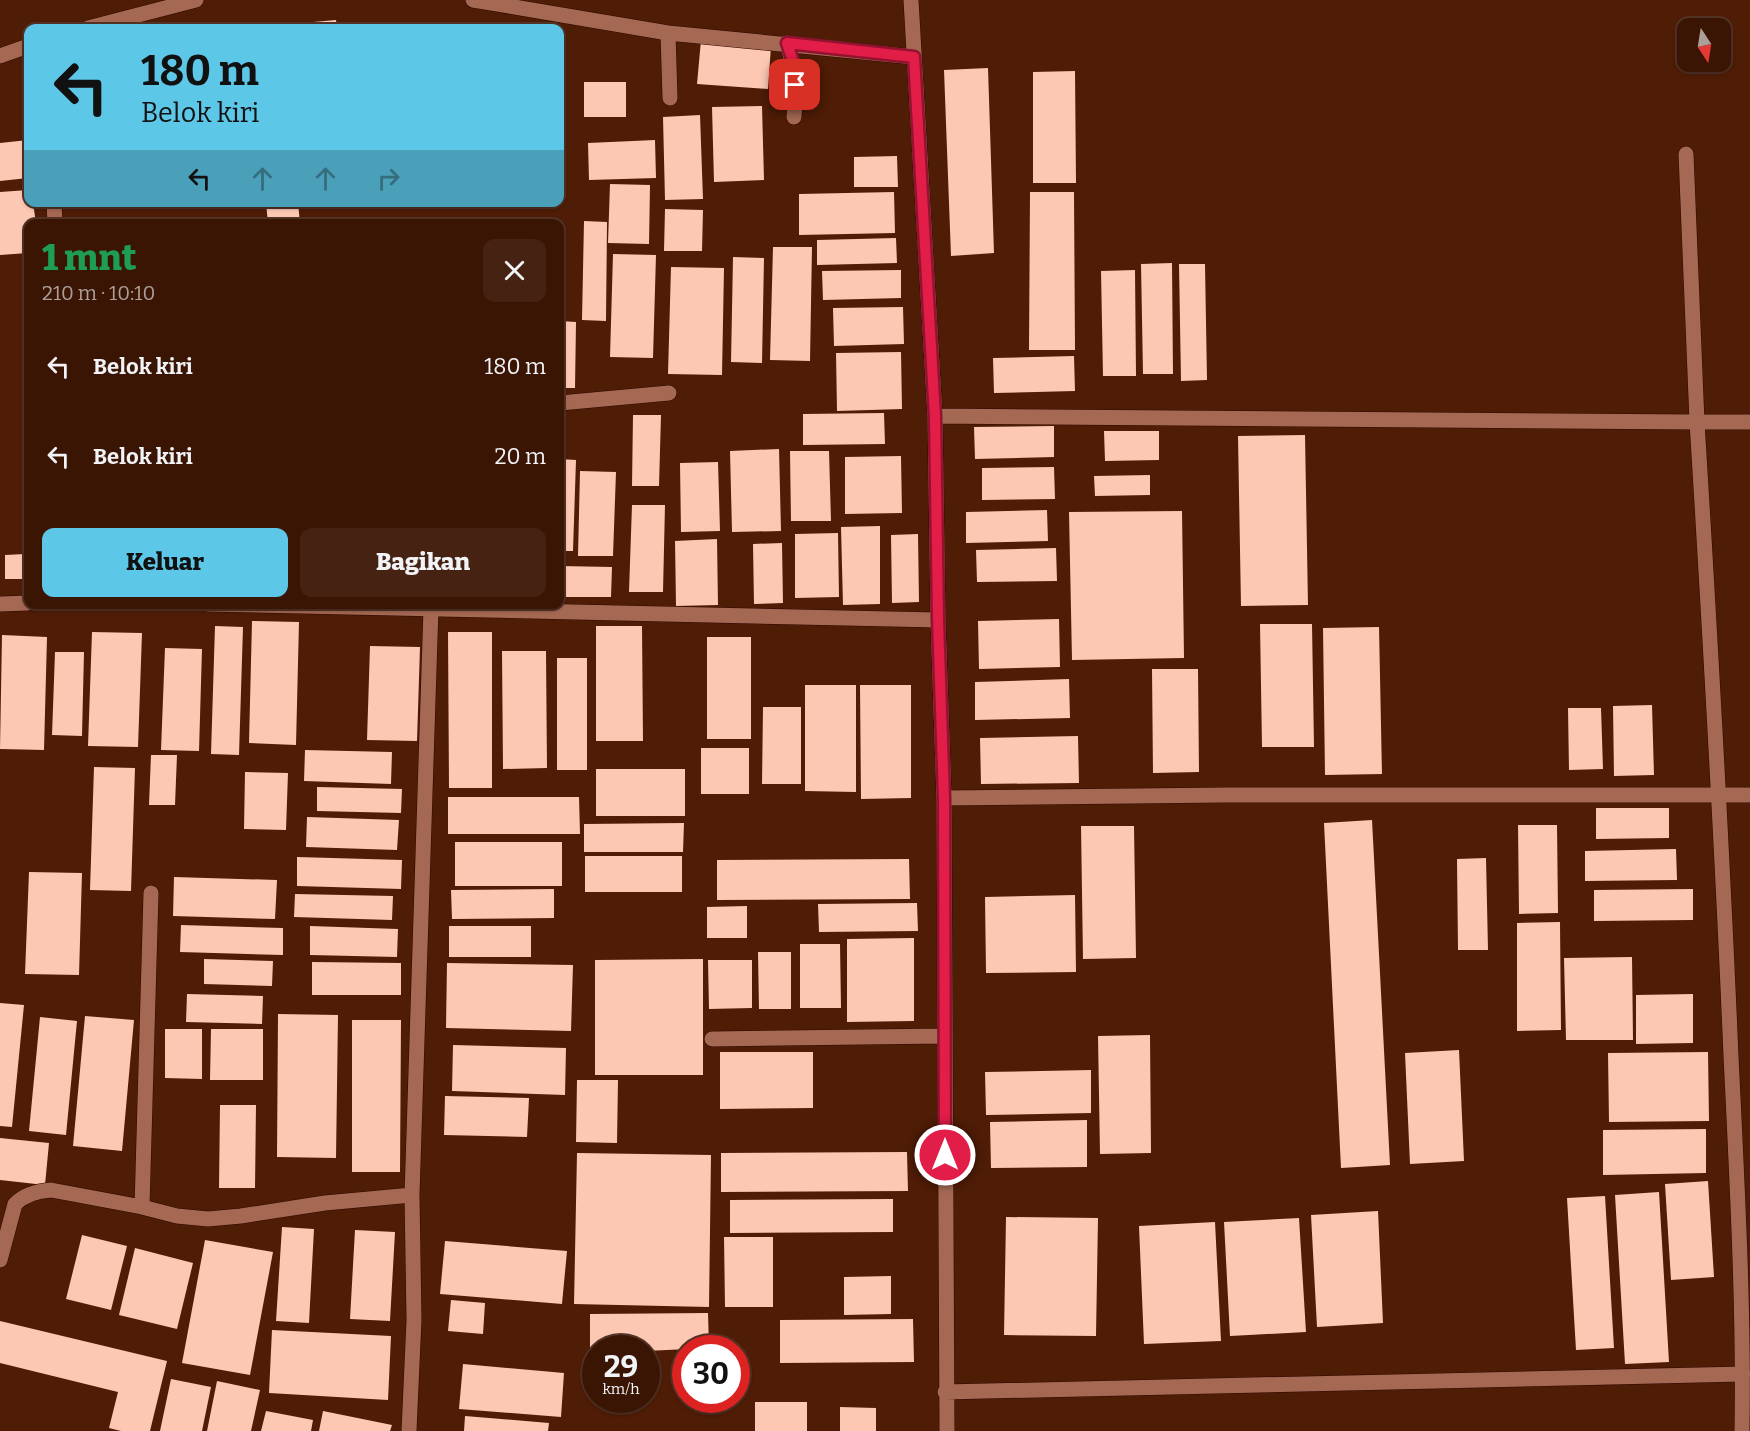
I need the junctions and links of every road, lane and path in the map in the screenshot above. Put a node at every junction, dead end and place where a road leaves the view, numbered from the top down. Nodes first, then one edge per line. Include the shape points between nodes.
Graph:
1 (196, 0) edge
2 (473, 0) edge
3 (911, 0) edge
4 (103, 24) edge
5 (668, 33) junction
6 (787, 43) junction
7 (24, 47) edge
8 (914, 52) junction
9 (0, 56) edge
10 (670, 98) dead end
11 (794, 117) dead end
12 (1686, 154) dead end
13 (669, 393) dead end
14 (564, 403) edge
15 (935, 416) junction
16 (1697, 422) junction
17 (1750, 422) edge
18 (24, 603) edge
19 (0, 604) edge
20 (431, 609) edge
21 (564, 609) edge
22 (938, 620) junction
23 (1720, 795) junction
24 (1750, 795) edge
25 (944, 798) junction
26 (151, 892) dead end
27 (945, 1036) junction
28 (712, 1039) dead end
29 (1743, 1179) edge
30 (412, 1195) junction
31 (142, 1207) junction
32 (0, 1260) edge
33 (1743, 1374) junction
34 (945, 1392) junction
35 (409, 1431) edge
36 (947, 1431) edge
37 (1742, 1431) edge

1 - 4 street
2 - 5 street
3 - 8 street
5 - 6 street
5 - 10 street
6 - 8 street
6 - 11 street via 795,68
7 - 9 street
8 - 15 street
12 - 16 street
13 - 14 street
15 - 16 street
15 - 22 street
16 - 17 street
16 - 23 street
18 - 19 street
20 - 30 street
21 - 22 street
22 - 25 street
23 - 24 street
23 - 25 street
23 - 29 street
25 - 27 street
26 - 31 street
27 - 28 street
27 - 34 street
29 - 33 street
30 - 31 street via 208,1219
30 - 35 street via 414,1320
31 - 32 street via 51,1190 30,1194 15,1204
33 - 34 street
33 - 37 street
34 - 36 street

